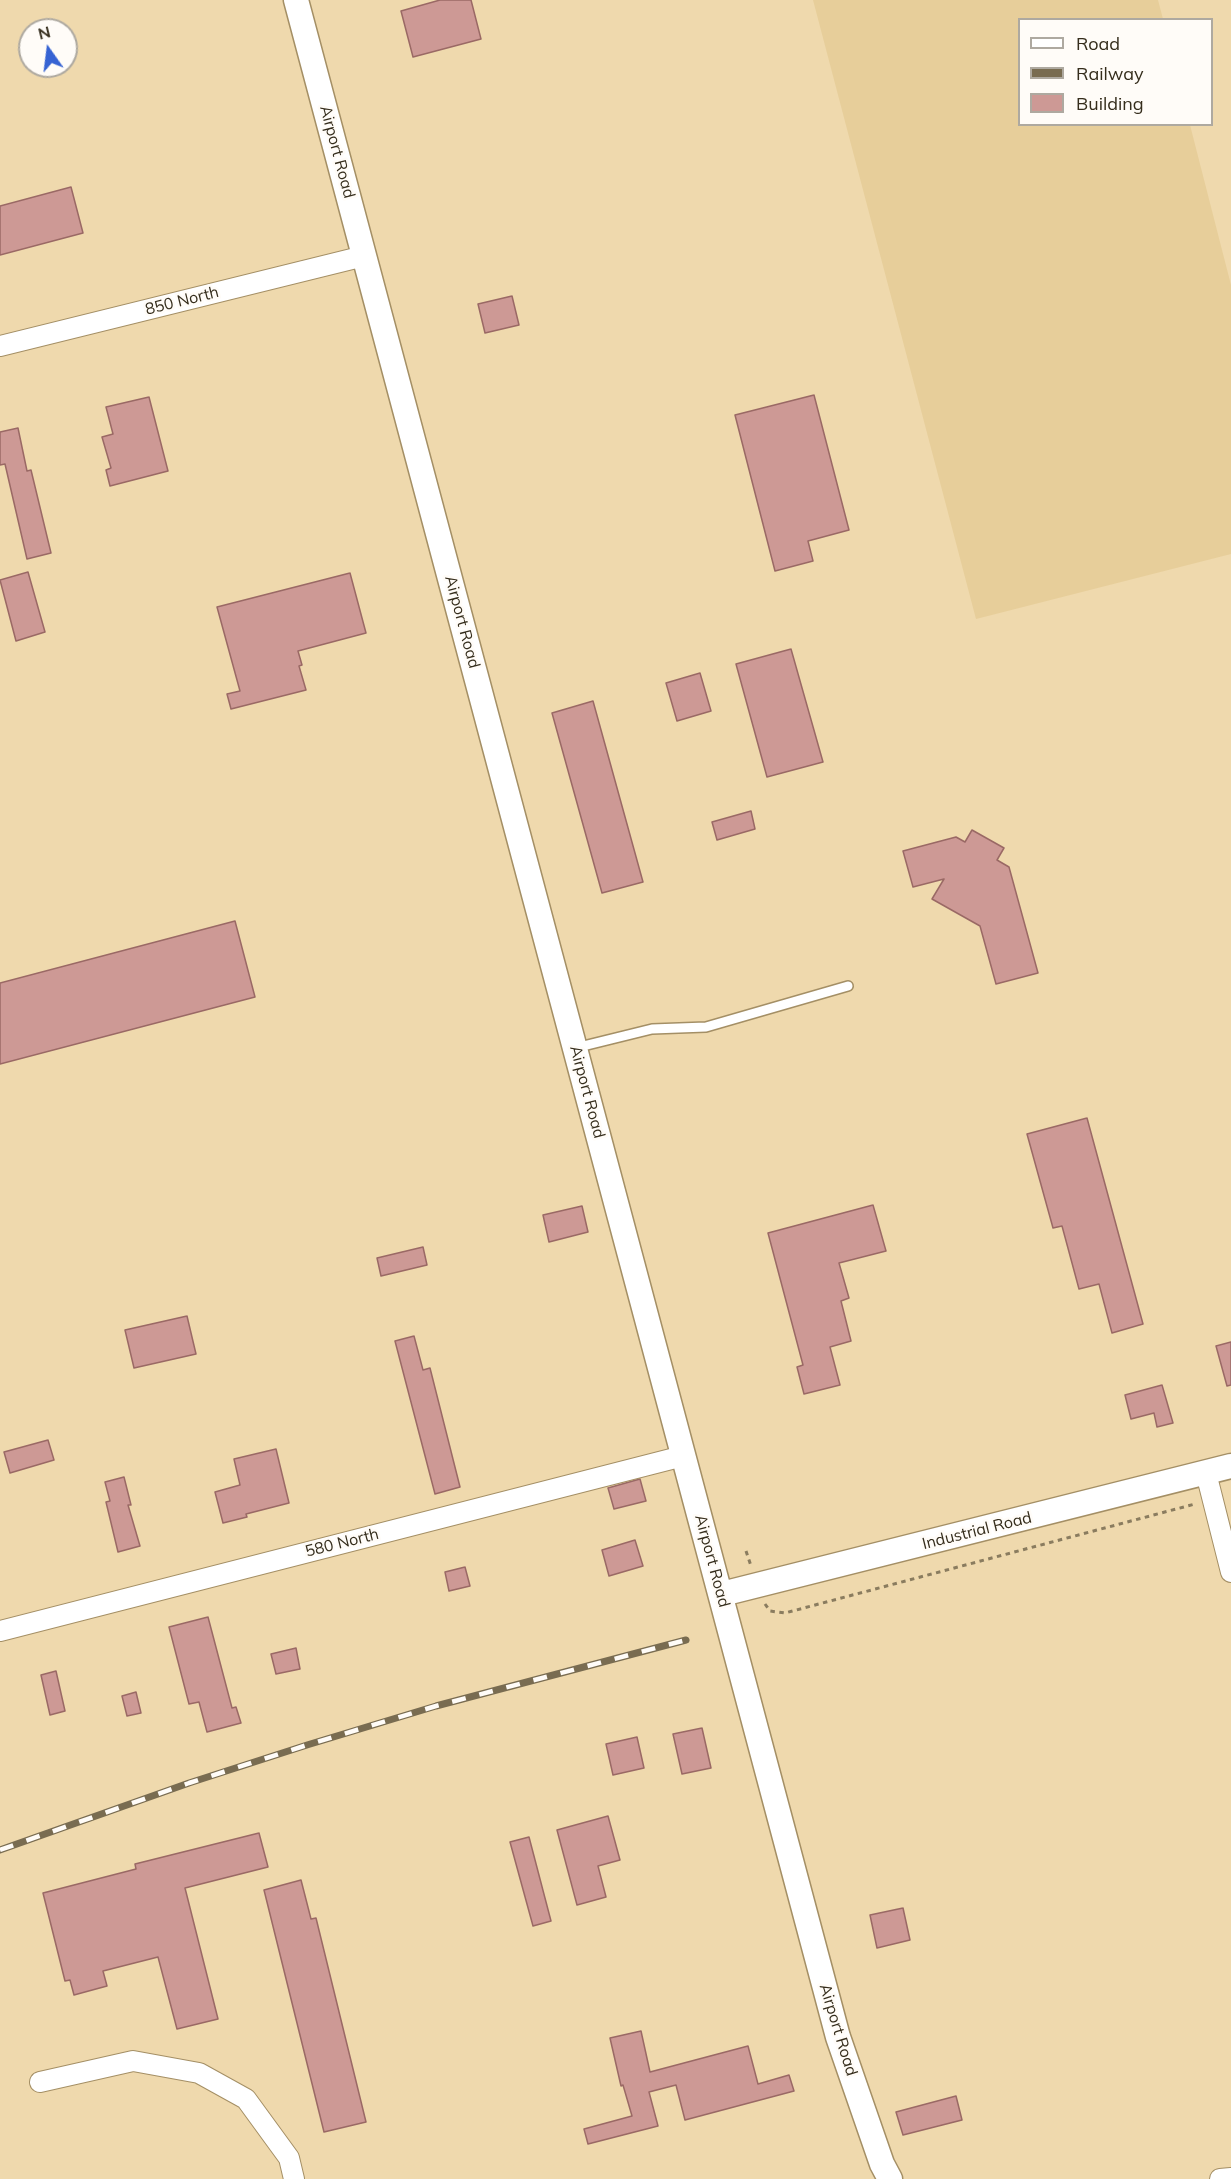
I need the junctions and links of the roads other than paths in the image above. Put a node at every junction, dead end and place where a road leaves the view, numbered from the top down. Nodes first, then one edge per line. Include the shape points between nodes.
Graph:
1 (296, 0) edge
2 (364, 256) junction
3 (0, 346) edge
4 (848, 986) dead end
5 (575, 1048) junction
6 (684, 1456) junction
7 (1231, 1466) edge
8 (1206, 1473) junction
9 (1231, 1572) edge
10 (722, 1594) junction
11 (0, 1631) edge
12 (40, 2082) dead end
13 (1231, 2178) edge
14 (294, 2179) edge
15 (890, 2179) edge
16 (1220, 2179) edge

1 - 2 street, Airport Road
2 - 3 street, 850 North
2 - 5 street, Airport Road
4 - 5 lane via 706,1027 652,1029
5 - 6 street, Airport Road
6 - 10 street, Airport Road
6 - 11 street, 580 North
7 - 8 street, Industrial Road
8 - 9 street
8 - 10 street, Industrial Road
10 - 15 street, Airport Road via 838,2037
12 - 14 street via 133,2061 199,2073 246,2099 289,2158
13 - 16 street

